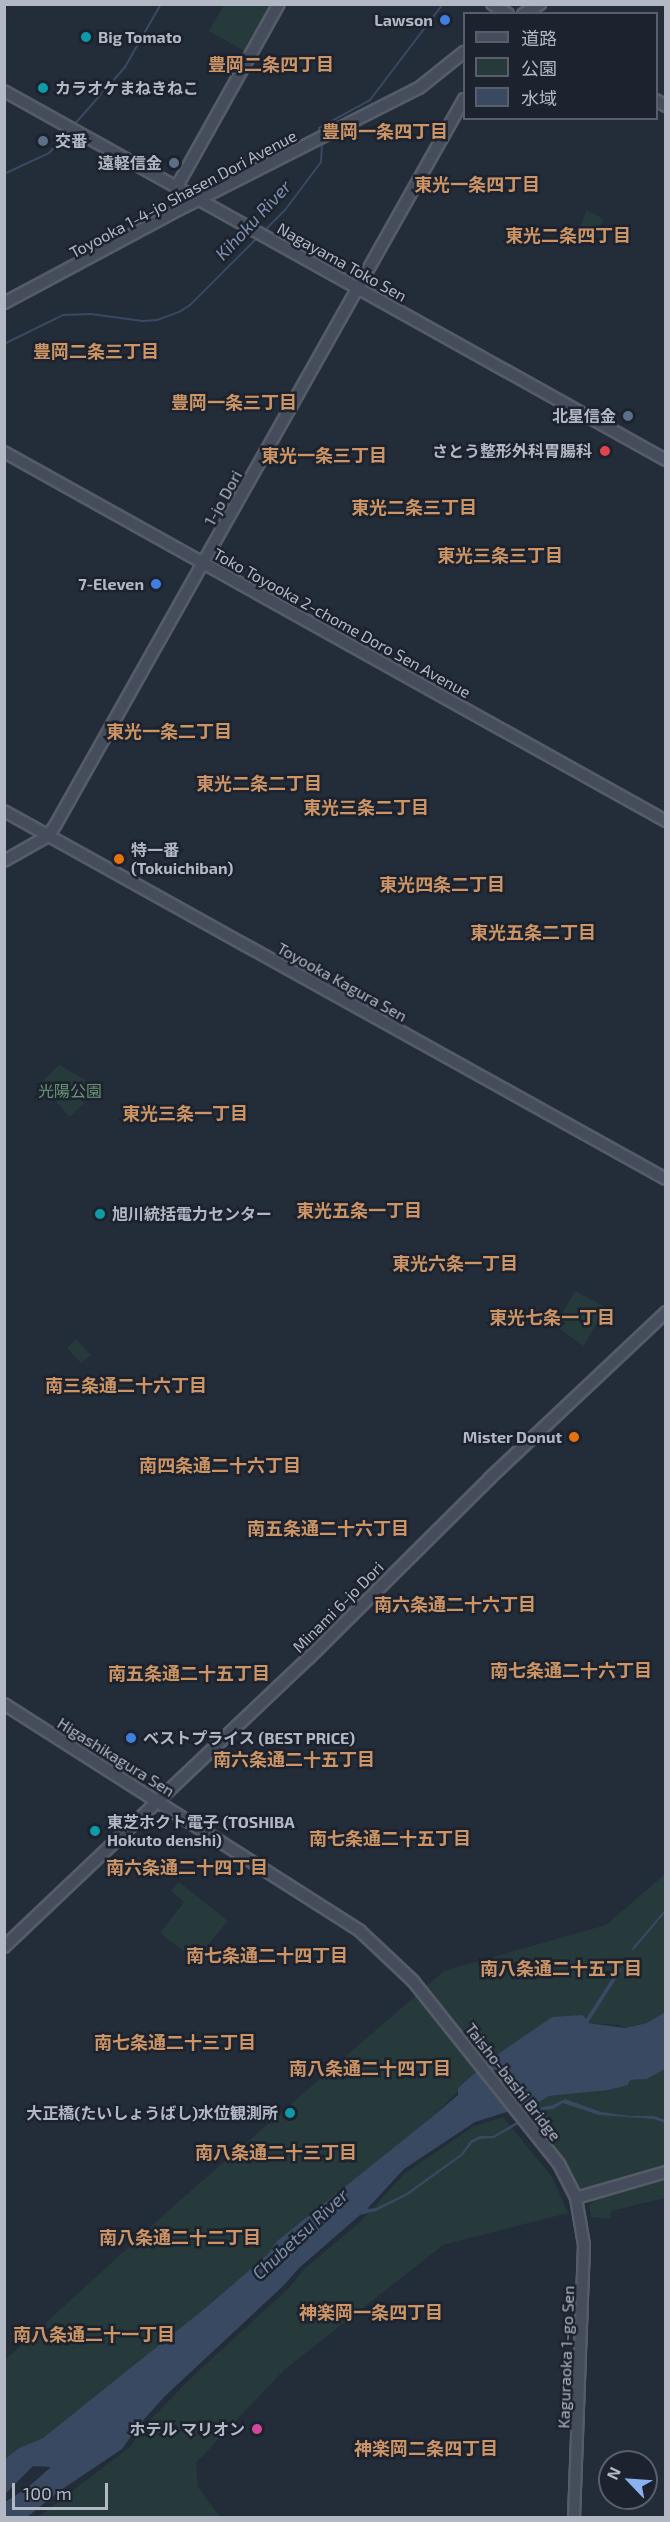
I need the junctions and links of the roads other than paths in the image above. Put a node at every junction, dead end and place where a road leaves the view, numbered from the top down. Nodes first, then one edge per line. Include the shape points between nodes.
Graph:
1 (279, 4) edge
2 (492, 4) edge
3 (540, 4) edge
4 (505, 12) edge
5 (526, 12) edge
6 (463, 54) edge
7 (4, 91) edge
8 (463, 103) edge
9 (176, 188) junction
10 (199, 200) junction
11 (358, 288) junction
12 (4, 303) edge
13 (4, 452) edge
14 (666, 460) edge
15 (204, 563) junction
16 (4, 811) edge
17 (666, 821) edge
18 (48, 836) junction
19 (4, 861) edge
20 (666, 1179) edge
21 (666, 1312) edge
22 (4, 1704) edge
23 (158, 1801) junction
24 (4, 1947) edge
25 (437, 2010) joint
26 (666, 2172) edge
27 (576, 2198) junction
28 (574, 2517) edge

1 - 9 street
2 - 4 street
3 - 5 street
6 - 10 street, Toyooka 1-4-jo Shasen Dori Avenue via 419,87
7 - 9 street, Nagayama Toko Sen
8 - 11 street, 1-jo Dori
9 - 10 street, Nagayama Toko Sen
10 - 11 street, Nagayama Toko Sen
10 - 12 street, Toyooka 1-4-jo Shasen Dori Avenue
11 - 14 street, Nagayama Toko Sen
11 - 15 street, 1-jo Dori
13 - 15 street, Toko Toyooka 2-chome Doro Sen Avenue
15 - 17 street, Toko Toyooka 2-chome Doro Sen Avenue
15 - 18 street, 1-jo Dori
16 - 18 street, Toyooka Kagura Sen
18 - 19 street
18 - 20 street, Toyooka Kagura Sen
21 - 23 street, Minami 6-jo Dori
22 - 23 street, Higashikagura Sen
23 - 24 street, Minami 6-jo Dori
23 - 25 street, Higashikagura Sen via 360,1931 391,1958
25 - 27 street, Taisho-bashi Bridge via 564,2174
26 - 27 street
27 - 28 street, Kaguraoka 1-go Sen via 583,2226 584,2265

